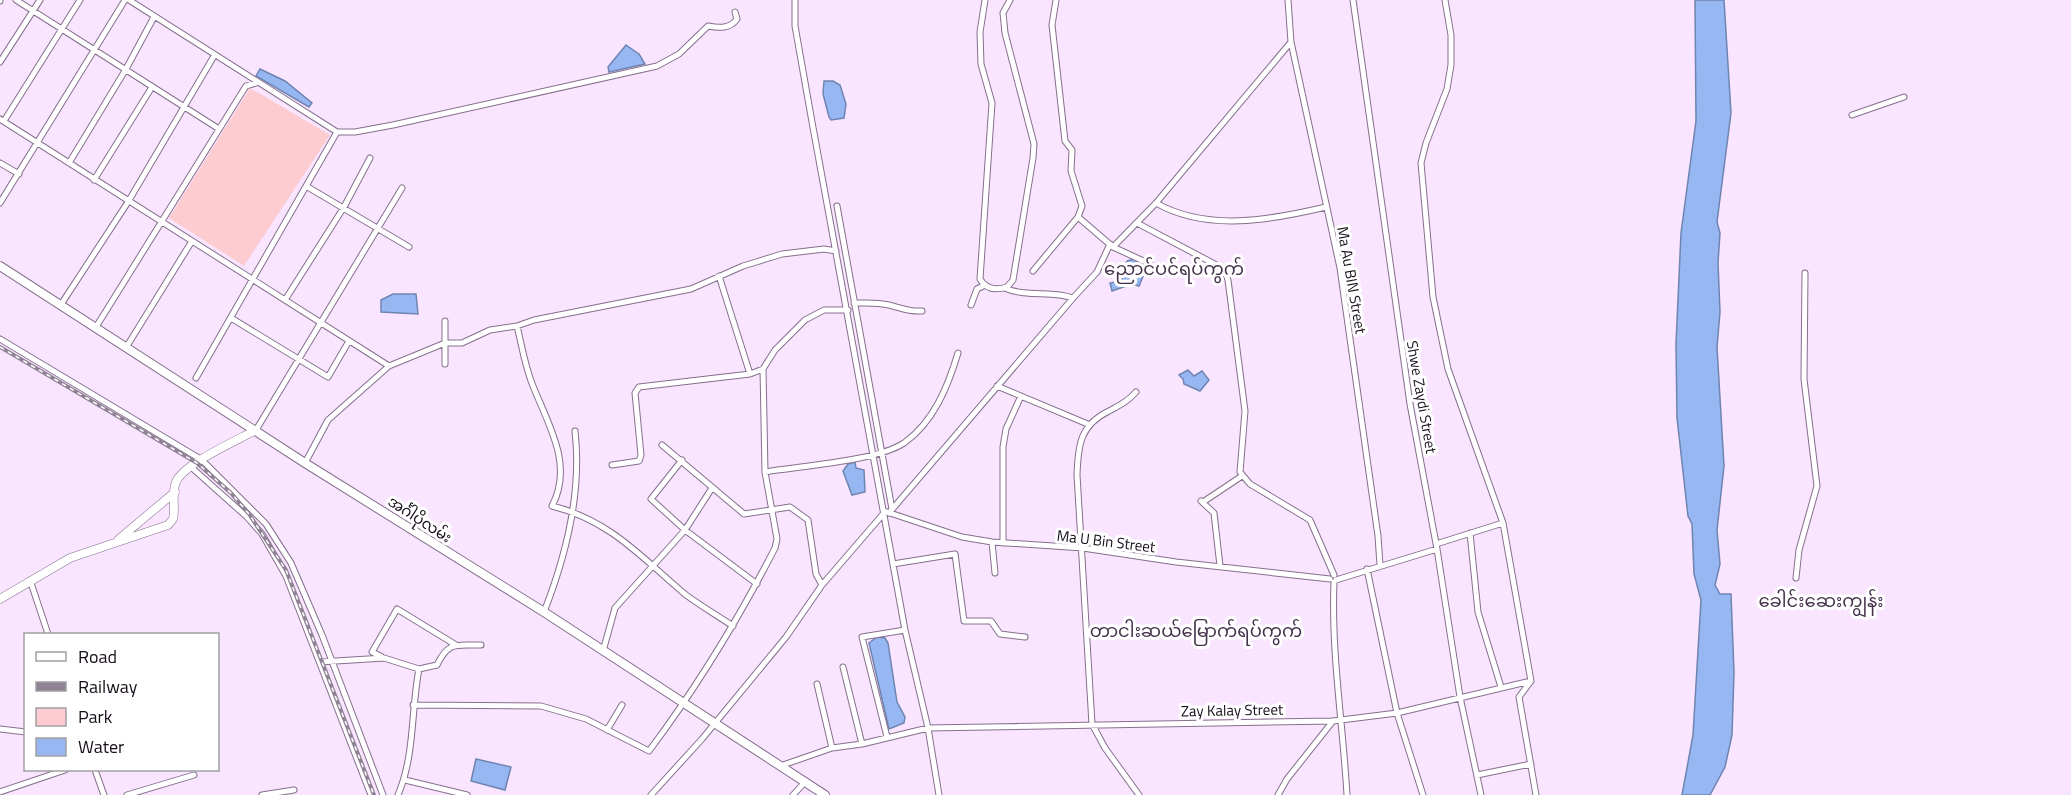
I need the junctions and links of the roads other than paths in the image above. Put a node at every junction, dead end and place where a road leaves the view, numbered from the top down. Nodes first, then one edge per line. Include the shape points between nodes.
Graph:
1 (16, 0) edge
2 (40, 0) edge
3 (80, 0) edge
4 (127, 0) edge
5 (795, 0) edge
6 (985, 0) edge
7 (1010, 0) edge
8 (1056, 0) edge
9 (1288, 0) edge
10 (1353, 0) edge
11 (1445, 0) edge
12 (34, 10) junction
13 (735, 12) dead end
14 (154, 17) junction
15 (62, 28) junction
16 (1291, 42) junction
17 (95, 49) junction
18 (214, 56) junction
19 (0, 63) edge
20 (126, 69) junction
21 (257, 83) junction
22 (152, 87) junction
23 (1905, 97) dead end
24 (185, 109) junction
25 (1852, 115) dead end
26 (2, 120) edge
27 (219, 129) junction
28 (337, 132) junction
29 (37, 143) junction
30 (370, 158) dead end
31 (0, 163) edge
32 (69, 163) junction
33 (19, 174) junction
34 (94, 180) junction
35 (306, 186) junction
36 (402, 188) dead end
37 (128, 202) junction
38 (0, 203) edge
39 (1156, 203) junction
40 (837, 206) dead end
41 (344, 207) junction
42 (1326, 207) junction
43 (1078, 217) junction
44 (161, 221) junction
45 (1137, 224) junction
46 (377, 230) junction
47 (192, 241) junction
48 (1112, 245) junction
49 (409, 247) dead end
50 (836, 251) junction
51 (1150, 264) dead end
52 (0, 266) edge
53 (1033, 271) dead end
54 (1805, 273) dead end
55 (719, 276) junction
56 (253, 280) junction
57 (985, 285) junction
58 (1004, 288) junction
59 (1073, 298) junction
60 (285, 300) junction
61 (855, 303) junction
62 (971, 305) dead end
63 (60, 306) junction
64 (847, 306) junction
65 (922, 311) dead end
66 (231, 318) junction
67 (320, 321) junction
68 (445, 321) dead end
69 (96, 327) junction
70 (517, 327) junction
71 (0, 339) edge
72 (349, 341) junction
73 (445, 343) junction
74 (127, 346) junction
75 (958, 353) dead end
76 (298, 358) junction
77 (445, 364) dead end
78 (389, 366) junction
79 (764, 369) junction
80 (750, 374) junction
81 (196, 378) dead end
82 (997, 386) junction
83 (1136, 392) dead end
84 (1021, 396) junction
85 (1090, 425) junction
86 (256, 430) junction
87 (575, 431) dead end
88 (662, 445) dead end
89 (884, 452) junction
90 (874, 454) junction
91 (202, 460) junction
92 (682, 460) junction
93 (305, 463) junction
94 (612, 465) dead end
95 (191, 467) junction
96 (765, 472) junction
97 (1242, 476) junction
98 (712, 488) junction
99 (175, 492) junction
100 (572, 511) junction
101 (771, 512) junction
102 (887, 512) junction
103 (1503, 523) junction
104 (685, 530) junction
105 (1470, 533) junction
106 (116, 541) junction
107 (992, 542) junction
108 (1003, 543) junction
109 (1437, 546) junction
110 (1083, 548) junction
111 (894, 564) junction
112 (653, 565) junction
113 (1220, 566) junction
114 (1380, 566) junction
115 (1367, 569) junction
116 (995, 573) dead end
117 (1796, 578) dead end
118 (1333, 579) junction
119 (30, 580) junction
120 (757, 584) junction
121 (822, 585) junction
122 (0, 599) edge
123 (544, 612) junction
124 (733, 626) junction
125 (905, 630) junction
126 (48, 633) edge
127 (1025, 637) dead end
128 (456, 645) junction
129 (481, 645) dead end
130 (603, 651) junction
131 (384, 658) junction
132 (333, 661) junction
133 (320, 662) junction
134 (843, 667) dead end
135 (419, 669) junction
136 (1532, 681) junction
137 (817, 684) dead end
138 (1501, 687) junction
139 (1461, 697) junction
140 (686, 703) junction
141 (412, 705) junction
142 (622, 705) dead end
143 (1397, 713) junction
144 (1343, 718) junction
145 (1333, 721) junction
146 (714, 723) junction
147 (1092, 724) junction
148 (928, 728) junction
149 (0, 729) edge
150 (607, 730) junction
151 (24, 732) edge
152 (887, 737) junction
153 (862, 744) junction
154 (832, 748) junction
155 (1531, 764) junction
156 (780, 766) junction
157 (62, 771) edge
158 (94, 771) edge
159 (194, 775) dead end
160 (1477, 775) junction
161 (405, 780) junction
162 (805, 782) junction
163 (294, 790) dead end
164 (0, 792) edge
165 (104, 795) edge
166 (127, 795) edge
167 (263, 795) edge
168 (370, 795) edge
169 (382, 795) edge
170 (398, 795) edge
171 (467, 795) edge
172 (651, 795) edge
173 (793, 795) edge
174 (825, 795) edge
175 (939, 795) edge
176 (1139, 795) edge
177 (1278, 795) edge
178 (1347, 795) edge
179 (1423, 795) edge
180 (1481, 795) edge
181 (1536, 795) edge

1 - 12 street
2 - 12 street
3 - 15 street
4 - 14 street
4 - 17 street
5 - 50 street via 795,26
6 - 57 street via 981,64 992,103 980,279
7 - 58 street via 1003,13 1005,33 1034,144 1013,280
8 - 43 street via 1052,25 1065,141 1072,150 1071,171 1082,201
9 - 16 street, Ma Au BIN Street
10 - 109 street, Shwe Zaydi Street via 1395,308
11 - 103 street via 1451,65 1447,89 1421,163 1431,278 1448,369
12 - 15 street
12 - 19 street
13 - 28 street via 737,19 733,24 708,27 679,54 657,66 393,125
14 - 18 street
14 - 20 street
15 - 17 street
15 - 26 street
16 - 39 street
16 - 42 street, Ma Au BIN Street
17 - 20 street
17 - 29 street
18 - 21 street
18 - 24 street
20 - 22 street
20 - 32 street
21 - 27 street via 246,86
21 - 28 street
22 - 24 street
22 - 34 street
23 - 25 street
24 - 27 street
24 - 37 street
26 - 29 street
27 - 44 street
28 - 35 street
29 - 32 street
29 - 33 street
30 - 41 street
31 - 33 street
32 - 34 street
33 - 38 street
34 - 37 street
35 - 41 street
35 - 56 street
36 - 46 street
37 - 44 street
37 - 63 street
39 - 42 street via 1205,220 1244,220
39 - 45 street
40 - 61 street
41 - 46 street
41 - 60 street
42 - 114 street, Ma Au BIN Street via 1343,290
43 - 48 street
43 - 53 street
44 - 47 street
44 - 69 street
45 - 48 street
45 - 97 street via 1224,268 1227,274 1245,411
46 - 49 street
46 - 67 street
47 - 56 street
47 - 74 street
48 - 51 street
48 - 59 street via 1097,272
50 - 55 street via 782,254
50 - 64 street
52 - 63 main road, အင်္ဂါပိုလမ်း
54 - 117 street via 1804,379 1817,486 1799,550
55 - 70 street via 691,289 534,320
55 - 80 street
56 - 60 street
56 - 66 street
57 - 58 street
57 - 62 street via 977,289
58 - 59 street via 1022,294
59 - 82 street
60 - 67 street
61 - 64 street
61 - 65 street
61 - 89 street
63 - 69 main road, အင်္ဂါပိုလမ်း
64 - 79 street via 824,310 805,320 775,350
64 - 90 street
66 - 76 street
66 - 81 street
67 - 72 street
67 - 76 street
68 - 73 street
69 - 74 main road, အင်္ဂါပိုလမ်း
70 - 73 street via 490,330 462,343
70 - 100 street via 533,387 556,445 561,482 552,506
71 - 91 street
72 - 76 street via 328,377
72 - 78 street
73 - 77 street
73 - 78 street
74 - 86 main road, အင်္ဂါပိုလမ်း
75 - 89 street via 947,389 930,415 904,442
76 - 86 street
78 - 93 street via 328,420
79 - 80 street
79 - 96 street
80 - 94 street via 639,387 635,393 639,461
82 - 84 street
82 - 102 street
83 - 85 street via 1127,403 1095,418
84 - 85 street
84 - 108 street via 1006,429 1003,447
85 - 110 street via 1078,443
86 - 91 main road
86 - 93 main road, အင်္ဂါပိုလမ်း
87 - 100 street via 578,471
88 - 92 street
89 - 90 street
89 - 102 street
90 - 96 street
90 - 102 street
91 - 95 main road
91 - 132 street via 267,524 291,563
92 - 98 street
92 - 104 street via 651,499
93 - 123 main road, အင်္ဂါပိုလမ်း
95 - 99 main road via 176,481
95 - 133 street via 222,492 262,534 286,576
96 - 101 street
97 - 113 street via 1202,502 1214,513
97 - 118 street via 1310,520
98 - 101 street via 744,514
98 - 104 street
99 - 106 main road
99 - 106 main road via 171,523
100 - 112 street via 609,530
100 - 123 street
101 - 120 street via 777,539
101 - 121 street via 790,507 808,520 816,574
102 - 107 street, Ma U Bin Street via 962,537
102 - 111 street
102 - 121 street
103 - 105 street, Ma U Bin Street
103 - 136 street
104 - 112 street
104 - 120 street
105 - 109 street, Ma U Bin Street
105 - 138 street via 1478,612
106 - 119 main road via 70,558
107 - 108 street, Ma U Bin Street
107 - 116 street
108 - 110 street, Ma U Bin Street
109 - 114 street, Ma U Bin Street
109 - 139 street, Shwe Zaydi Street
110 - 113 street, Ma U Bin Street
110 - 147 street
111 - 125 street
111 - 127 street via 955,554 964,621 991,621 1000,634
112 - 124 street via 687,596
112 - 130 street via 615,608
113 - 118 street, Ma U Bin Street
114 - 115 street, Ma U Bin Street
115 - 118 street, Ma U Bin Street
115 - 143 street
118 - 144 street via 1332,619
119 - 122 main road
119 - 126 street
120 - 124 street
121 - 146 street via 786,637
123 - 130 main road, အင်္ဂါပိုလမ်း
124 - 140 street
125 - 148 street
125 - 152 street via 862,637
128 - 129 street
128 - 131 street via 397,609 372,652
128 - 135 street via 444,651 437,665
130 - 140 main road, အင်္ဂါပိုလမ်း
131 - 132 street
131 - 135 street
132 - 133 street
132 - 169 street
133 - 168 street
134 - 153 street
135 - 141 street
136 - 138 street, Zay Kalay Street
136 - 155 street via 1519,698
137 - 154 street
138 - 139 street, Zay Kalay Street
139 - 143 street, Zay Kalay Street
139 - 160 street, Shwe Zaydi Street
140 - 146 main road, အင်္ဂါပိုလမ်း
140 - 150 street via 649,751
141 - 150 street via 541,706 586,719
141 - 161 street
142 - 150 street
143 - 144 street, Zay Kalay Street
143 - 179 street
144 - 145 street, Zay Kalay Street
144 - 178 street
145 - 147 street, Zay Kalay Street
145 - 177 street
146 - 156 main road, အင်္ဂါပိုလမ်း
146 - 172 street
147 - 148 street, Zay Kalay Street
147 - 176 street
148 - 152 street, Zay Kalay Street
148 - 175 street
149 - 151 street
152 - 153 street, Zay Kalay Street
153 - 154 street, Zay Kalay Street
154 - 156 street, Zay Kalay Street
155 - 160 street
155 - 181 street
156 - 162 main road, အင်္ဂါပိုလမ်း
157 - 164 street
158 - 165 street
159 - 166 street
160 - 180 street, Shwe Zaydi Street
161 - 170 street
161 - 171 street
162 - 173 street
162 - 174 main road, အင်္ဂါပိုလမ်း
163 - 167 street

